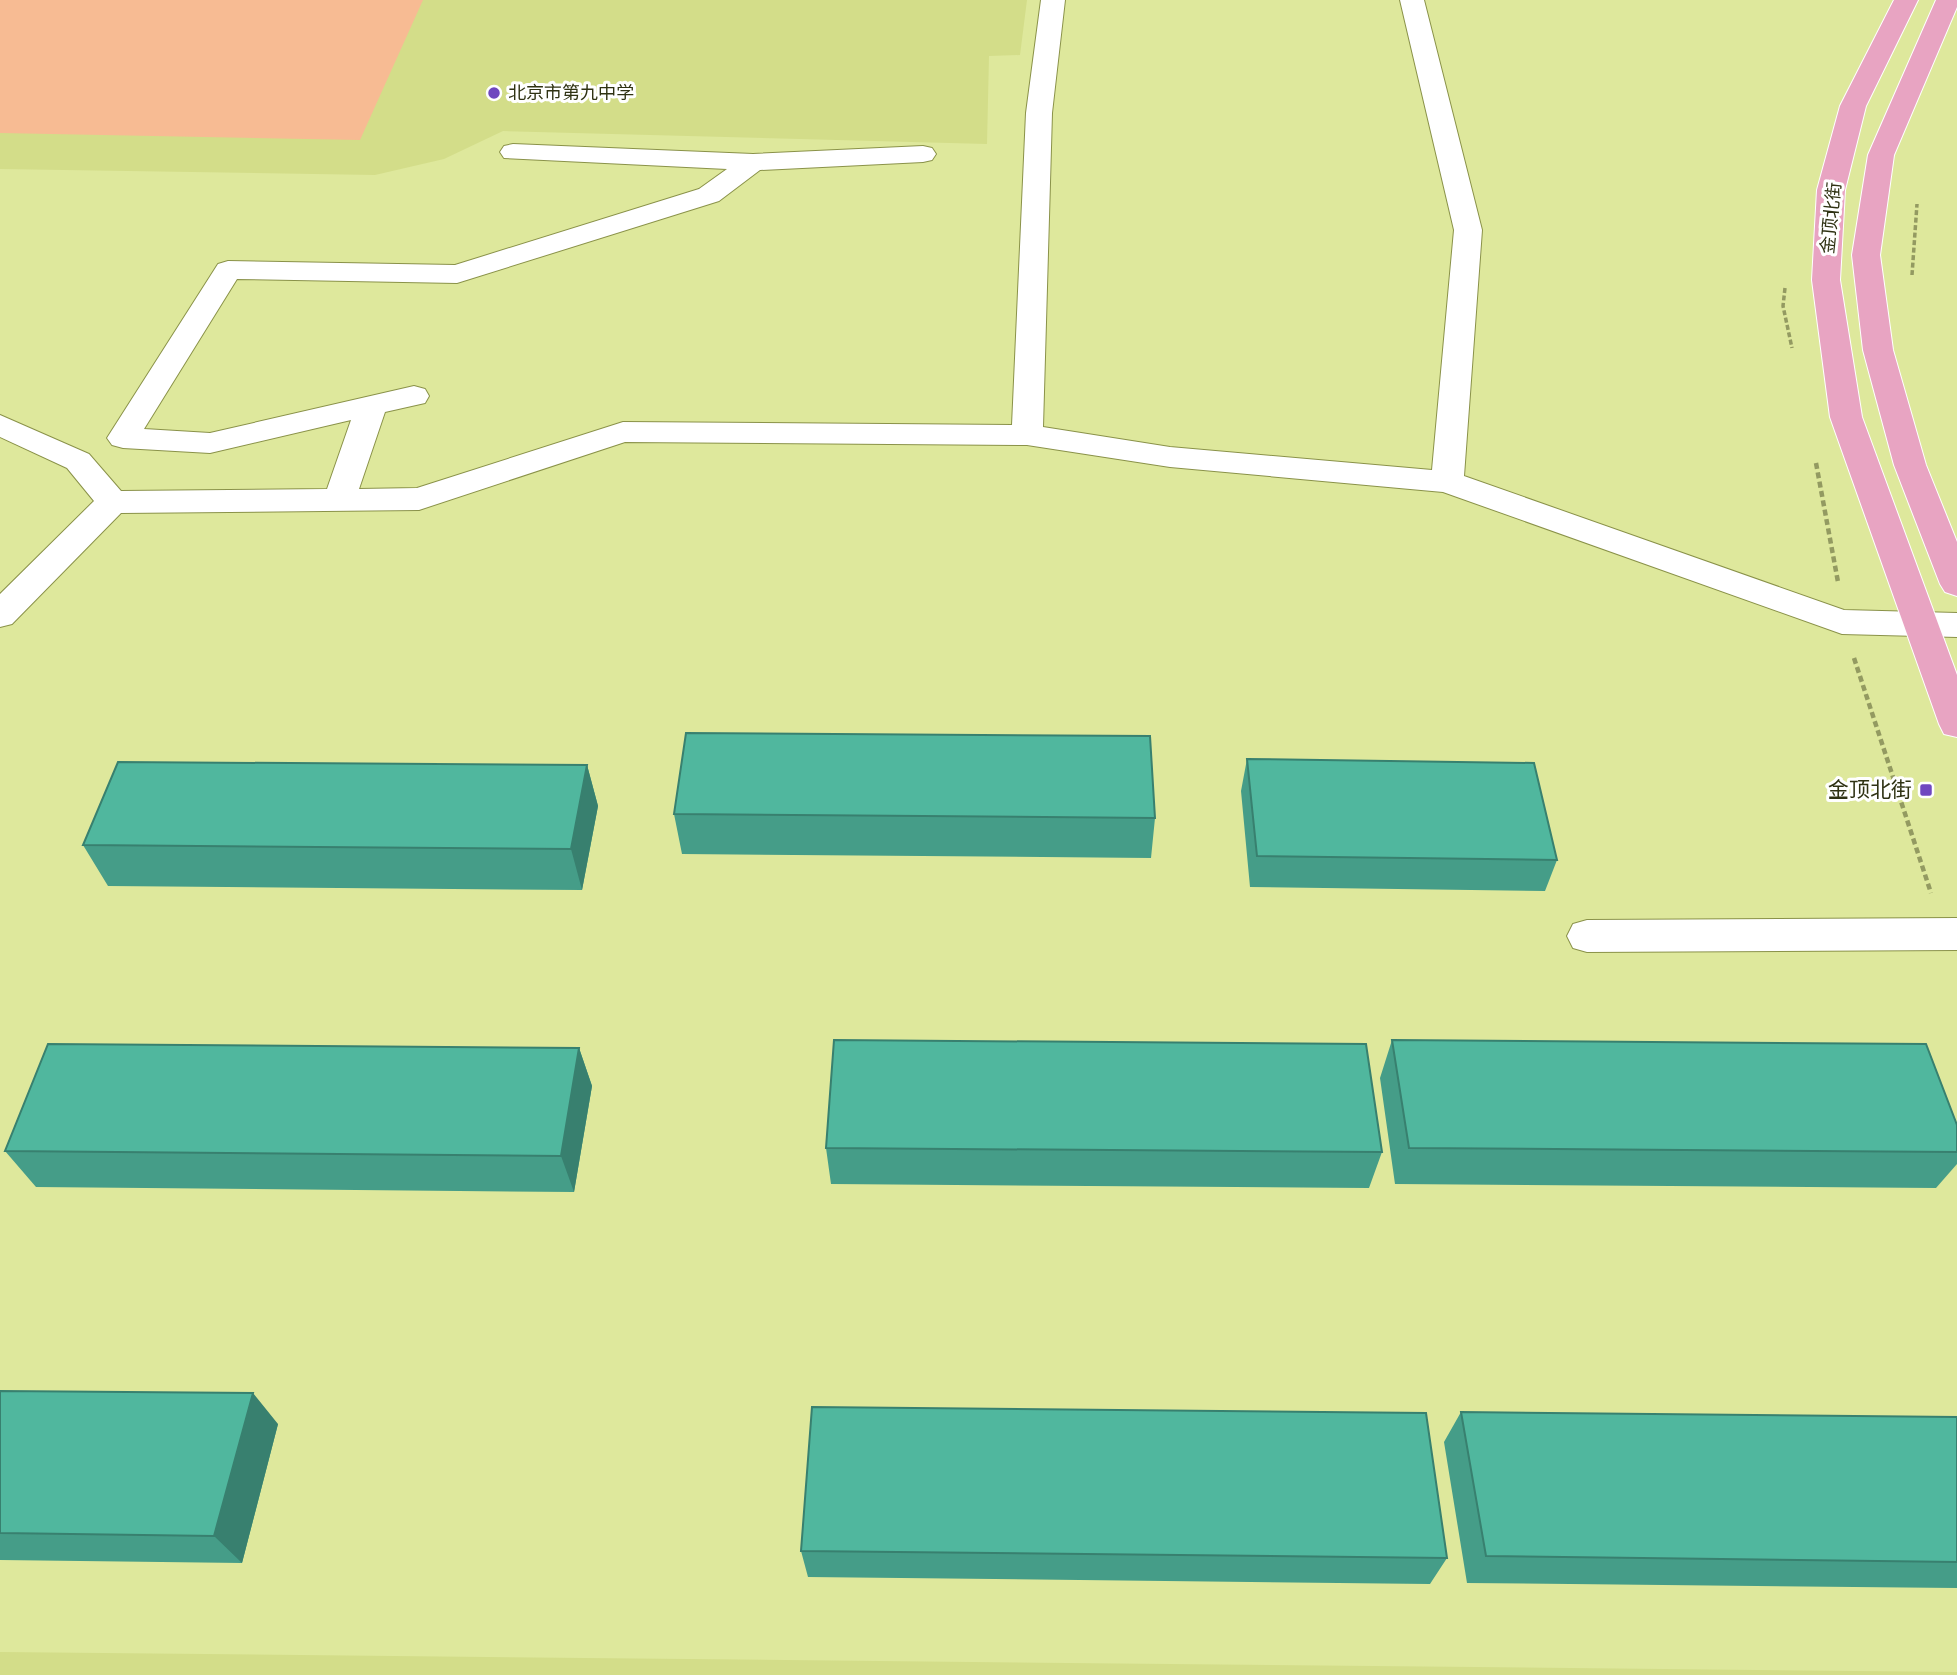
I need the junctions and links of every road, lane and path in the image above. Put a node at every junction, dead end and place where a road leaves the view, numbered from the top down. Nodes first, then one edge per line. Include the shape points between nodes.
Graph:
1 (1053, 0) edge
2 (1412, 0) edge
3 (1906, 0) edge
4 (1948, 0) edge
5 (513, 152) dead end
6 (923, 154) dead end
7 (753, 162) junction
8 (1917, 201) dead end
9 (1912, 277) dead end
10 (414, 396) dead end
11 (372, 406) junction
12 (0, 425) edge
13 (1027, 435) junction
14 (1447, 482) junction
15 (339, 500) junction
16 (111, 502) junction
17 (1957, 584) edge
18 (0, 615) edge
19 (1919, 624) junction
20 (1957, 625) edge
21 (1957, 724) edge
22 (1957, 934) edge
23 (1587, 936) dead end

1 - 13 street via 1039,113
2 - 14 street via 1468,230
3 - 19 main road, 金顶北街 via 1853,107 1831,190 1826,280 1846,417
4 - 17 main road, 金顶北街 via 1881,155 1866,255 1878,350 1910,465
5 - 7 street
6 - 7 street
7 - 11 street via 709,195 457,274 228,270 123,438 211,443
8 - 9 path
10 - 11 street
11 - 15 street
12 - 16 street via 78,461
13 - 14 street via 1170,457
13 - 15 street via 623,432 419,499
14 - 19 street via 1842,622
15 - 16 street
16 - 18 street
19 - 20 street
19 - 21 main road, 金顶北街
22 - 23 street

